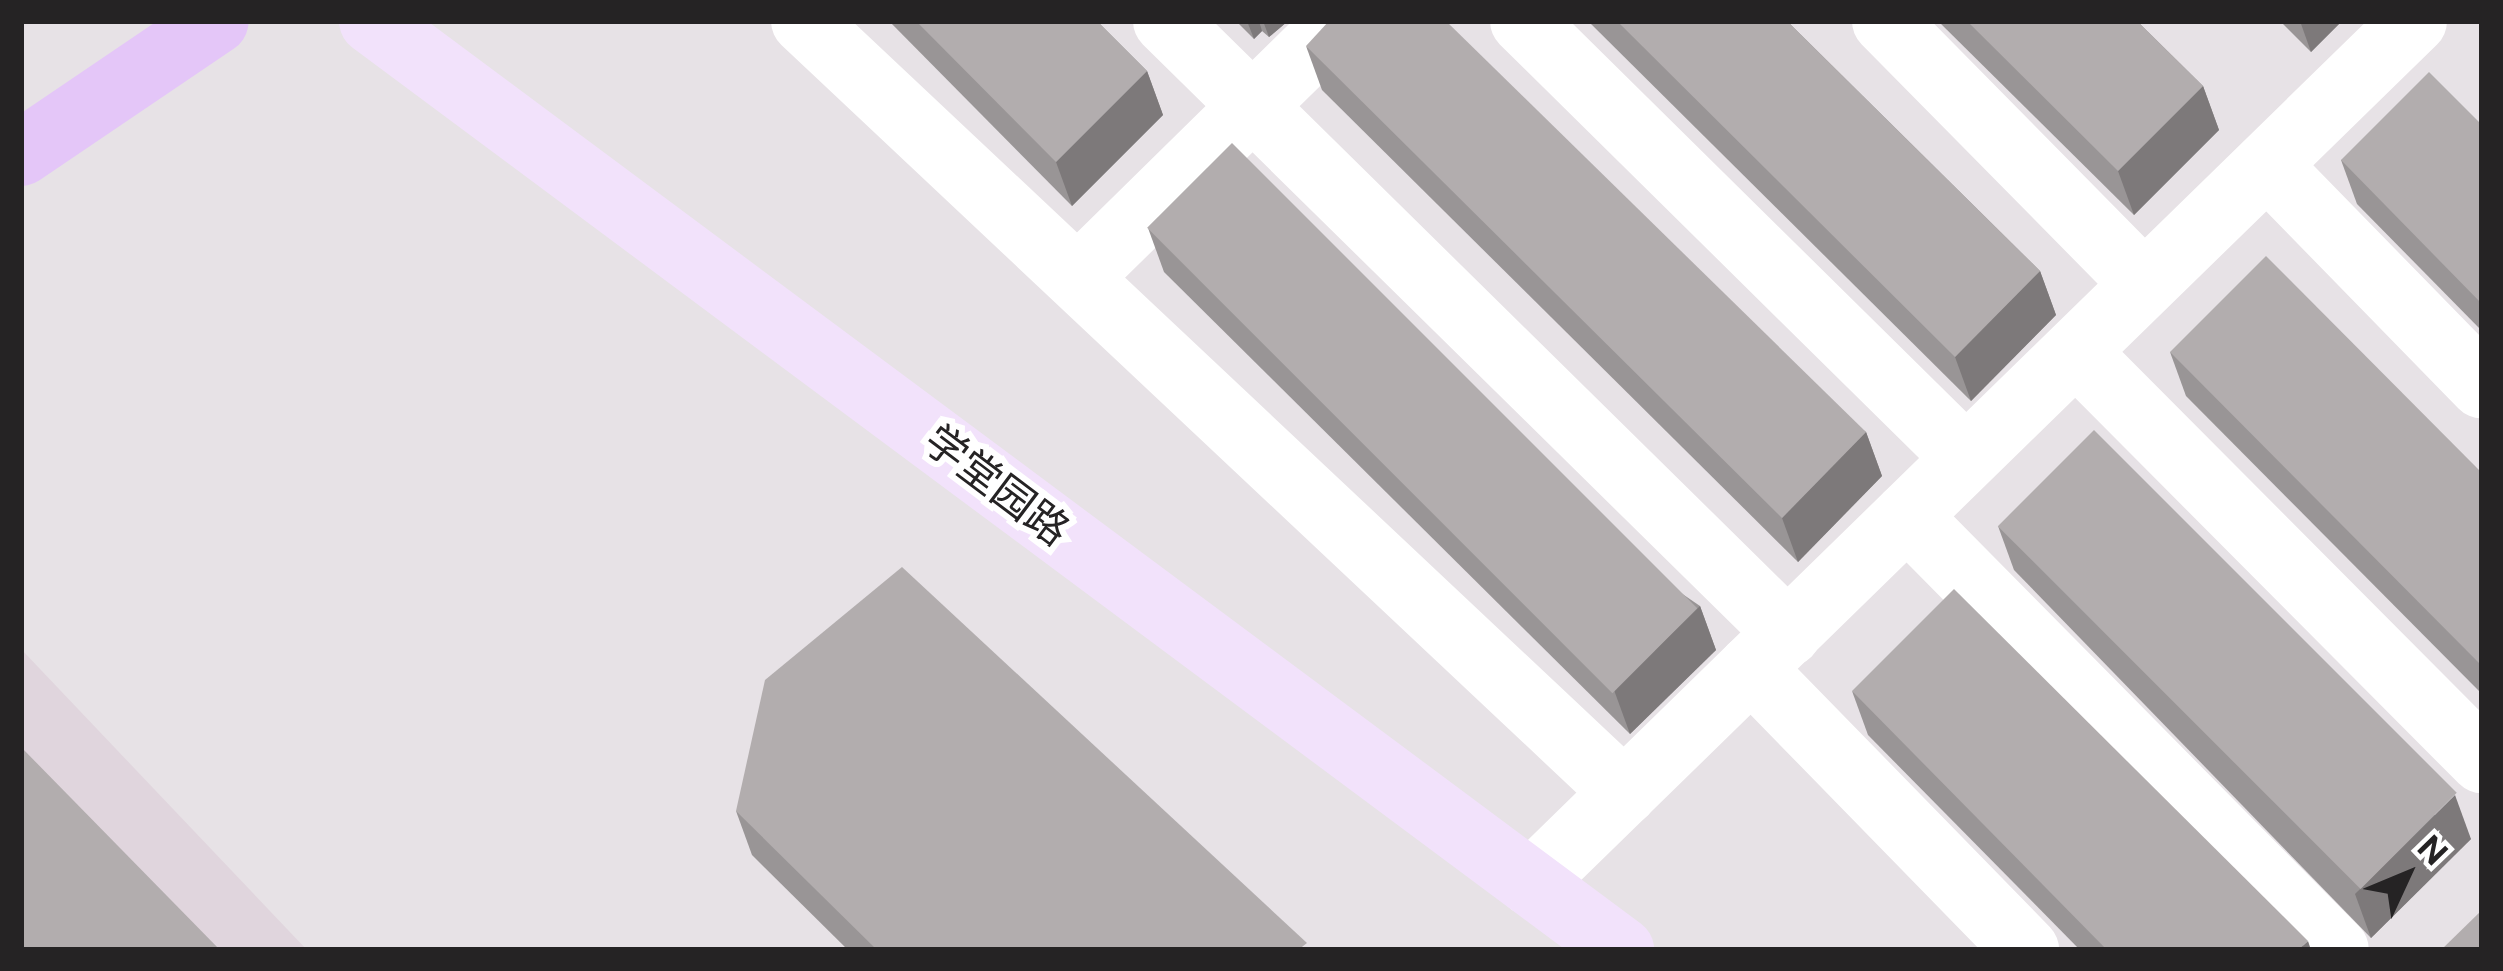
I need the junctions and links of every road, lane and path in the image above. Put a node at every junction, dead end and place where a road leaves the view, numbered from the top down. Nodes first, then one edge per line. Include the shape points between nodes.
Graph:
1 (216, 21) edge
2 (372, 21) edge
3 (804, 21) edge
4 (1166, 21) edge
5 (1339, 21) edge
6 (1523, 21) edge
7 (1885, 21) edge
8 (2414, 21) edge
9 (1253, 106) junction
10 (21, 152) edge
11 (2267, 165) junction
12 (1097, 259) dead end
13 (2144, 284) junction
14 (2076, 352) junction
15 (2482, 386) edge
16 (1966, 458) junction
17 (1907, 516) junction
18 (1769, 651) junction
19 (2482, 760) edge
20 (1624, 792) junction
21 (1531, 883) junction
22 (1621, 950) edge
23 (2026, 950) edge
24 (2336, 950) edge

1 - 10 main road
2 - 21 street, 学堂园路
3 - 20 street
4 - 9 street
5 - 9 street
6 - 16 street
7 - 13 street
8 - 11 street
9 - 12 street
9 - 18 street
11 - 13 street
11 - 15 street
13 - 14 street
14 - 16 street
14 - 19 street
16 - 17 street
17 - 18 street
17 - 24 street
18 - 20 street
18 - 23 street
20 - 21 street
21 - 22 street, 学堂园路

